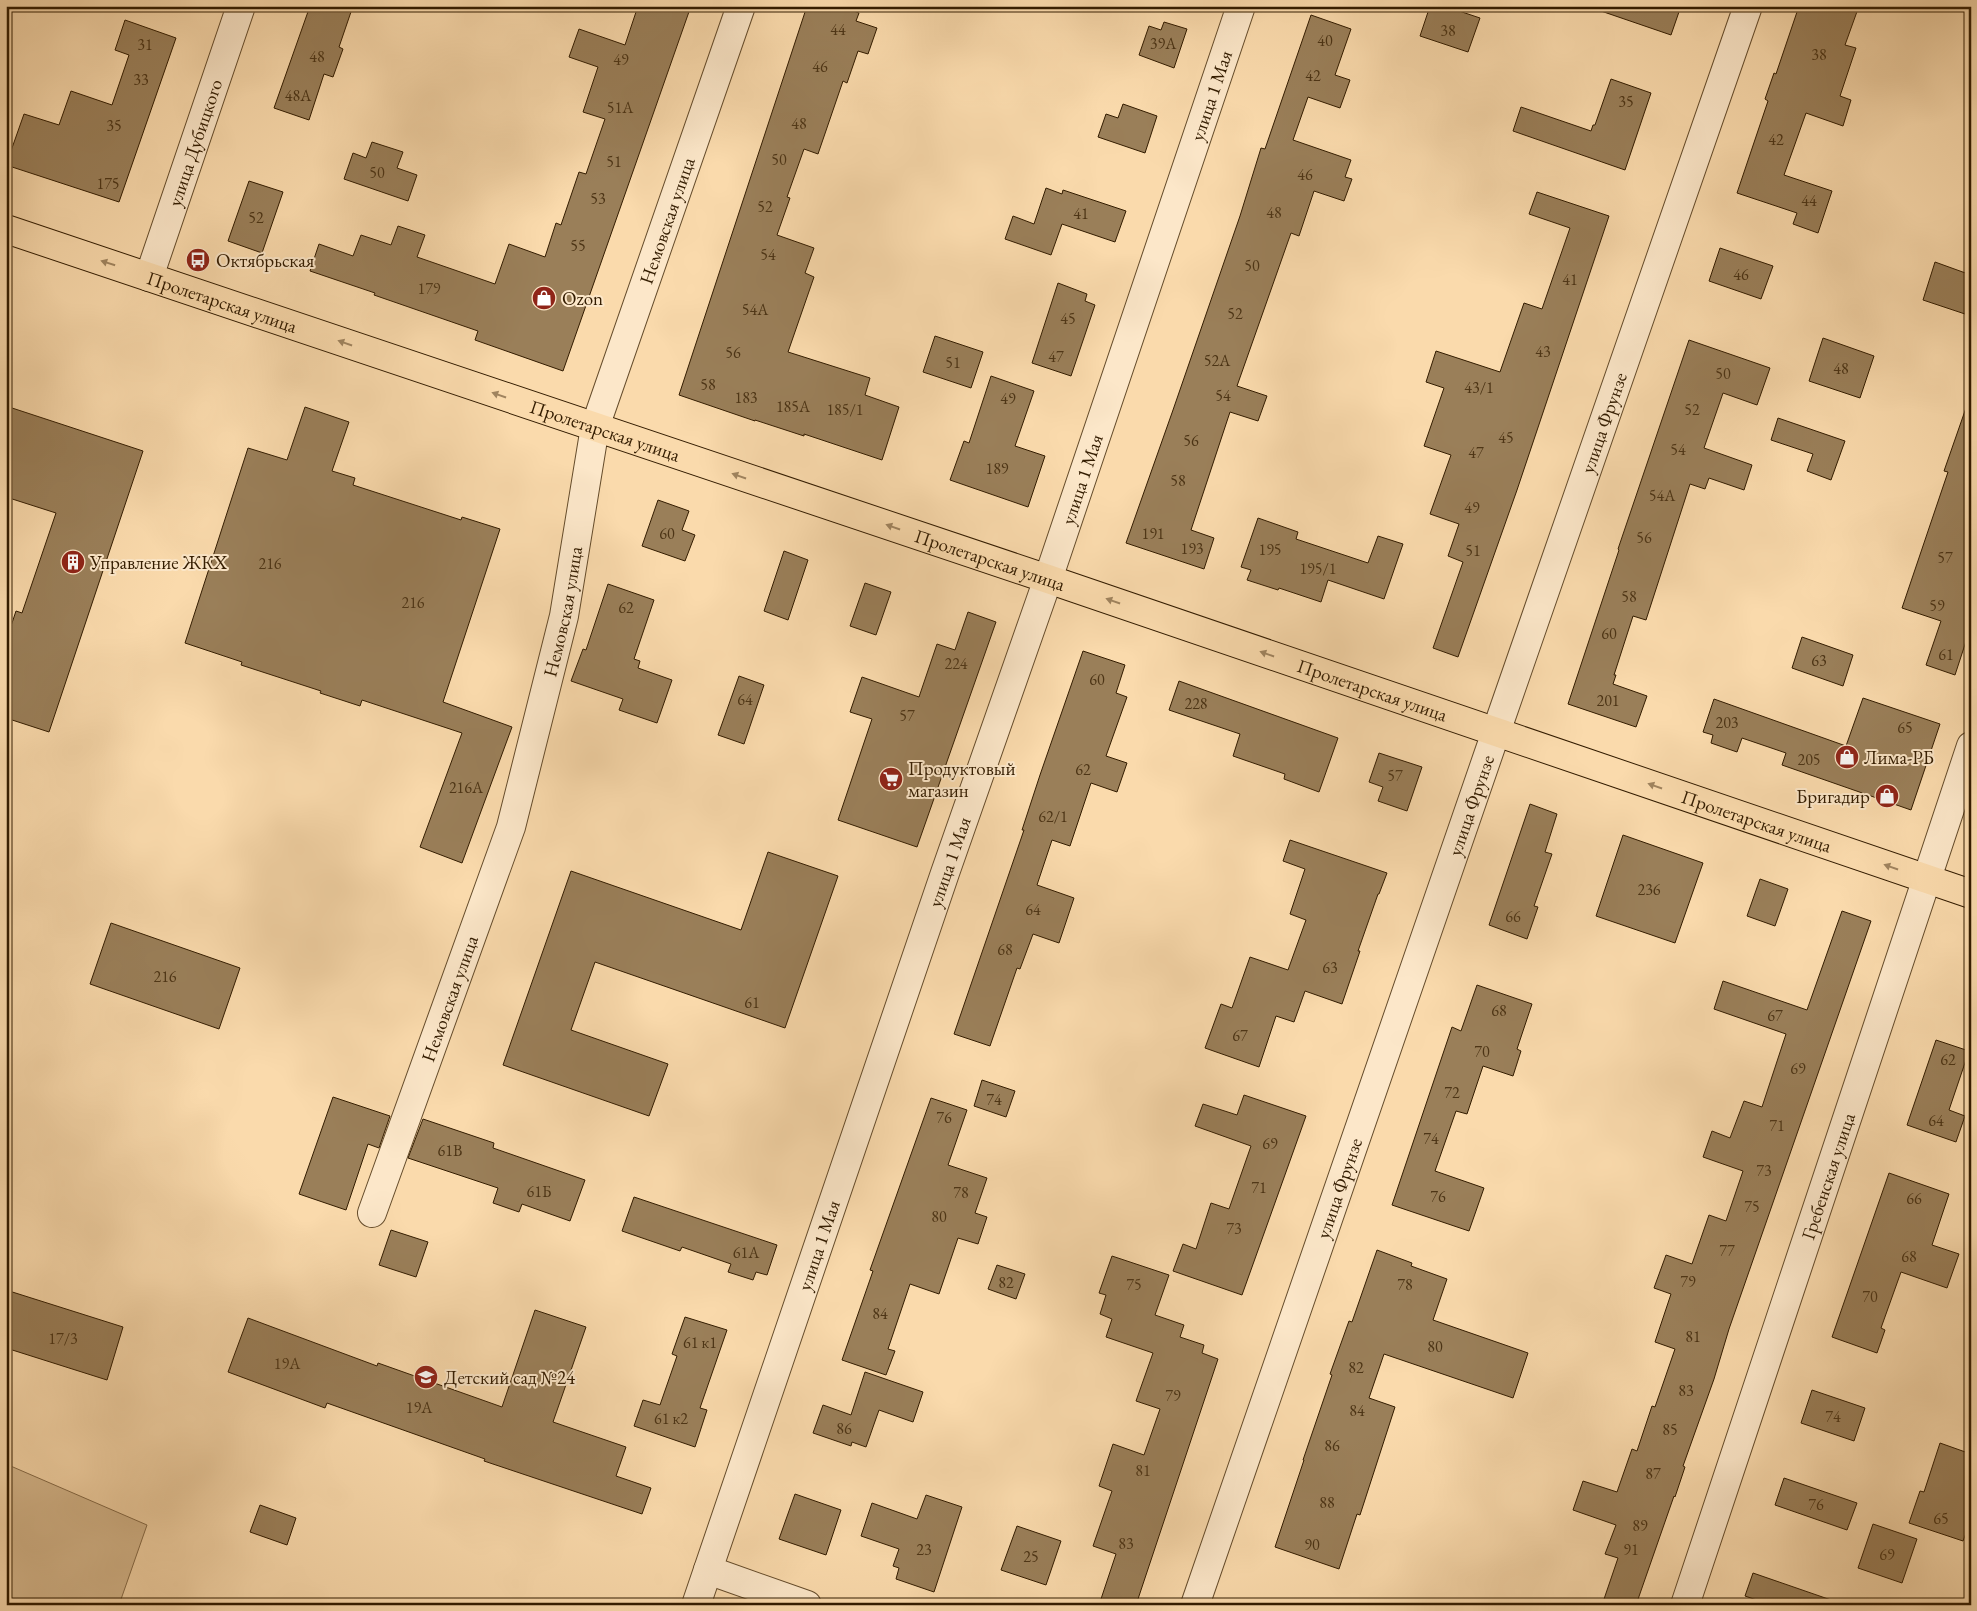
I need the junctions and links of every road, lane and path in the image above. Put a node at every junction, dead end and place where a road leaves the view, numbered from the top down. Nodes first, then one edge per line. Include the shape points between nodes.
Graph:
1 (241, 6) edge
2 (741, 6) edge
3 (1241, 6) edge
4 (1748, 6) edge
5 (6, 230) edge
6 (148, 277) junction
7 (594, 427) junction
8 (1048, 579) junction
9 (1496, 732) junction
10 (1971, 746) edge
11 (1926, 879) junction
12 (1971, 894) edge
13 (372, 1213) dead end
14 (708, 1570) junction
15 (696, 1605) edge
16 (807, 1605) edge
17 (1196, 1605) edge
18 (1685, 1605) edge

1 - 6 street, улица Дубицкого
2 - 7 street, Немовская улица
3 - 8 street, улица 1 Мая
4 - 9 street, улица Фрунзе
6 -> 5 main road, Пролетарская улица
7 -> 6 main road, Пролетарская улица
8 -> 7 main road, Пролетарская улица
7 - 13 street, Немовская улица via 564,616 511,827
9 -> 8 main road, Пролетарская улица
8 - 14 street, улица 1 Мая
11 -> 9 main road, Пролетарская улица
9 - 17 street, улица Фрунзе
10 - 11 street, Гребенская улица
11 - 12 main road, Пролетарская улица
11 - 18 street, Гребенская улица
14 - 15 street, улица 1 Мая
14 - 16 street

